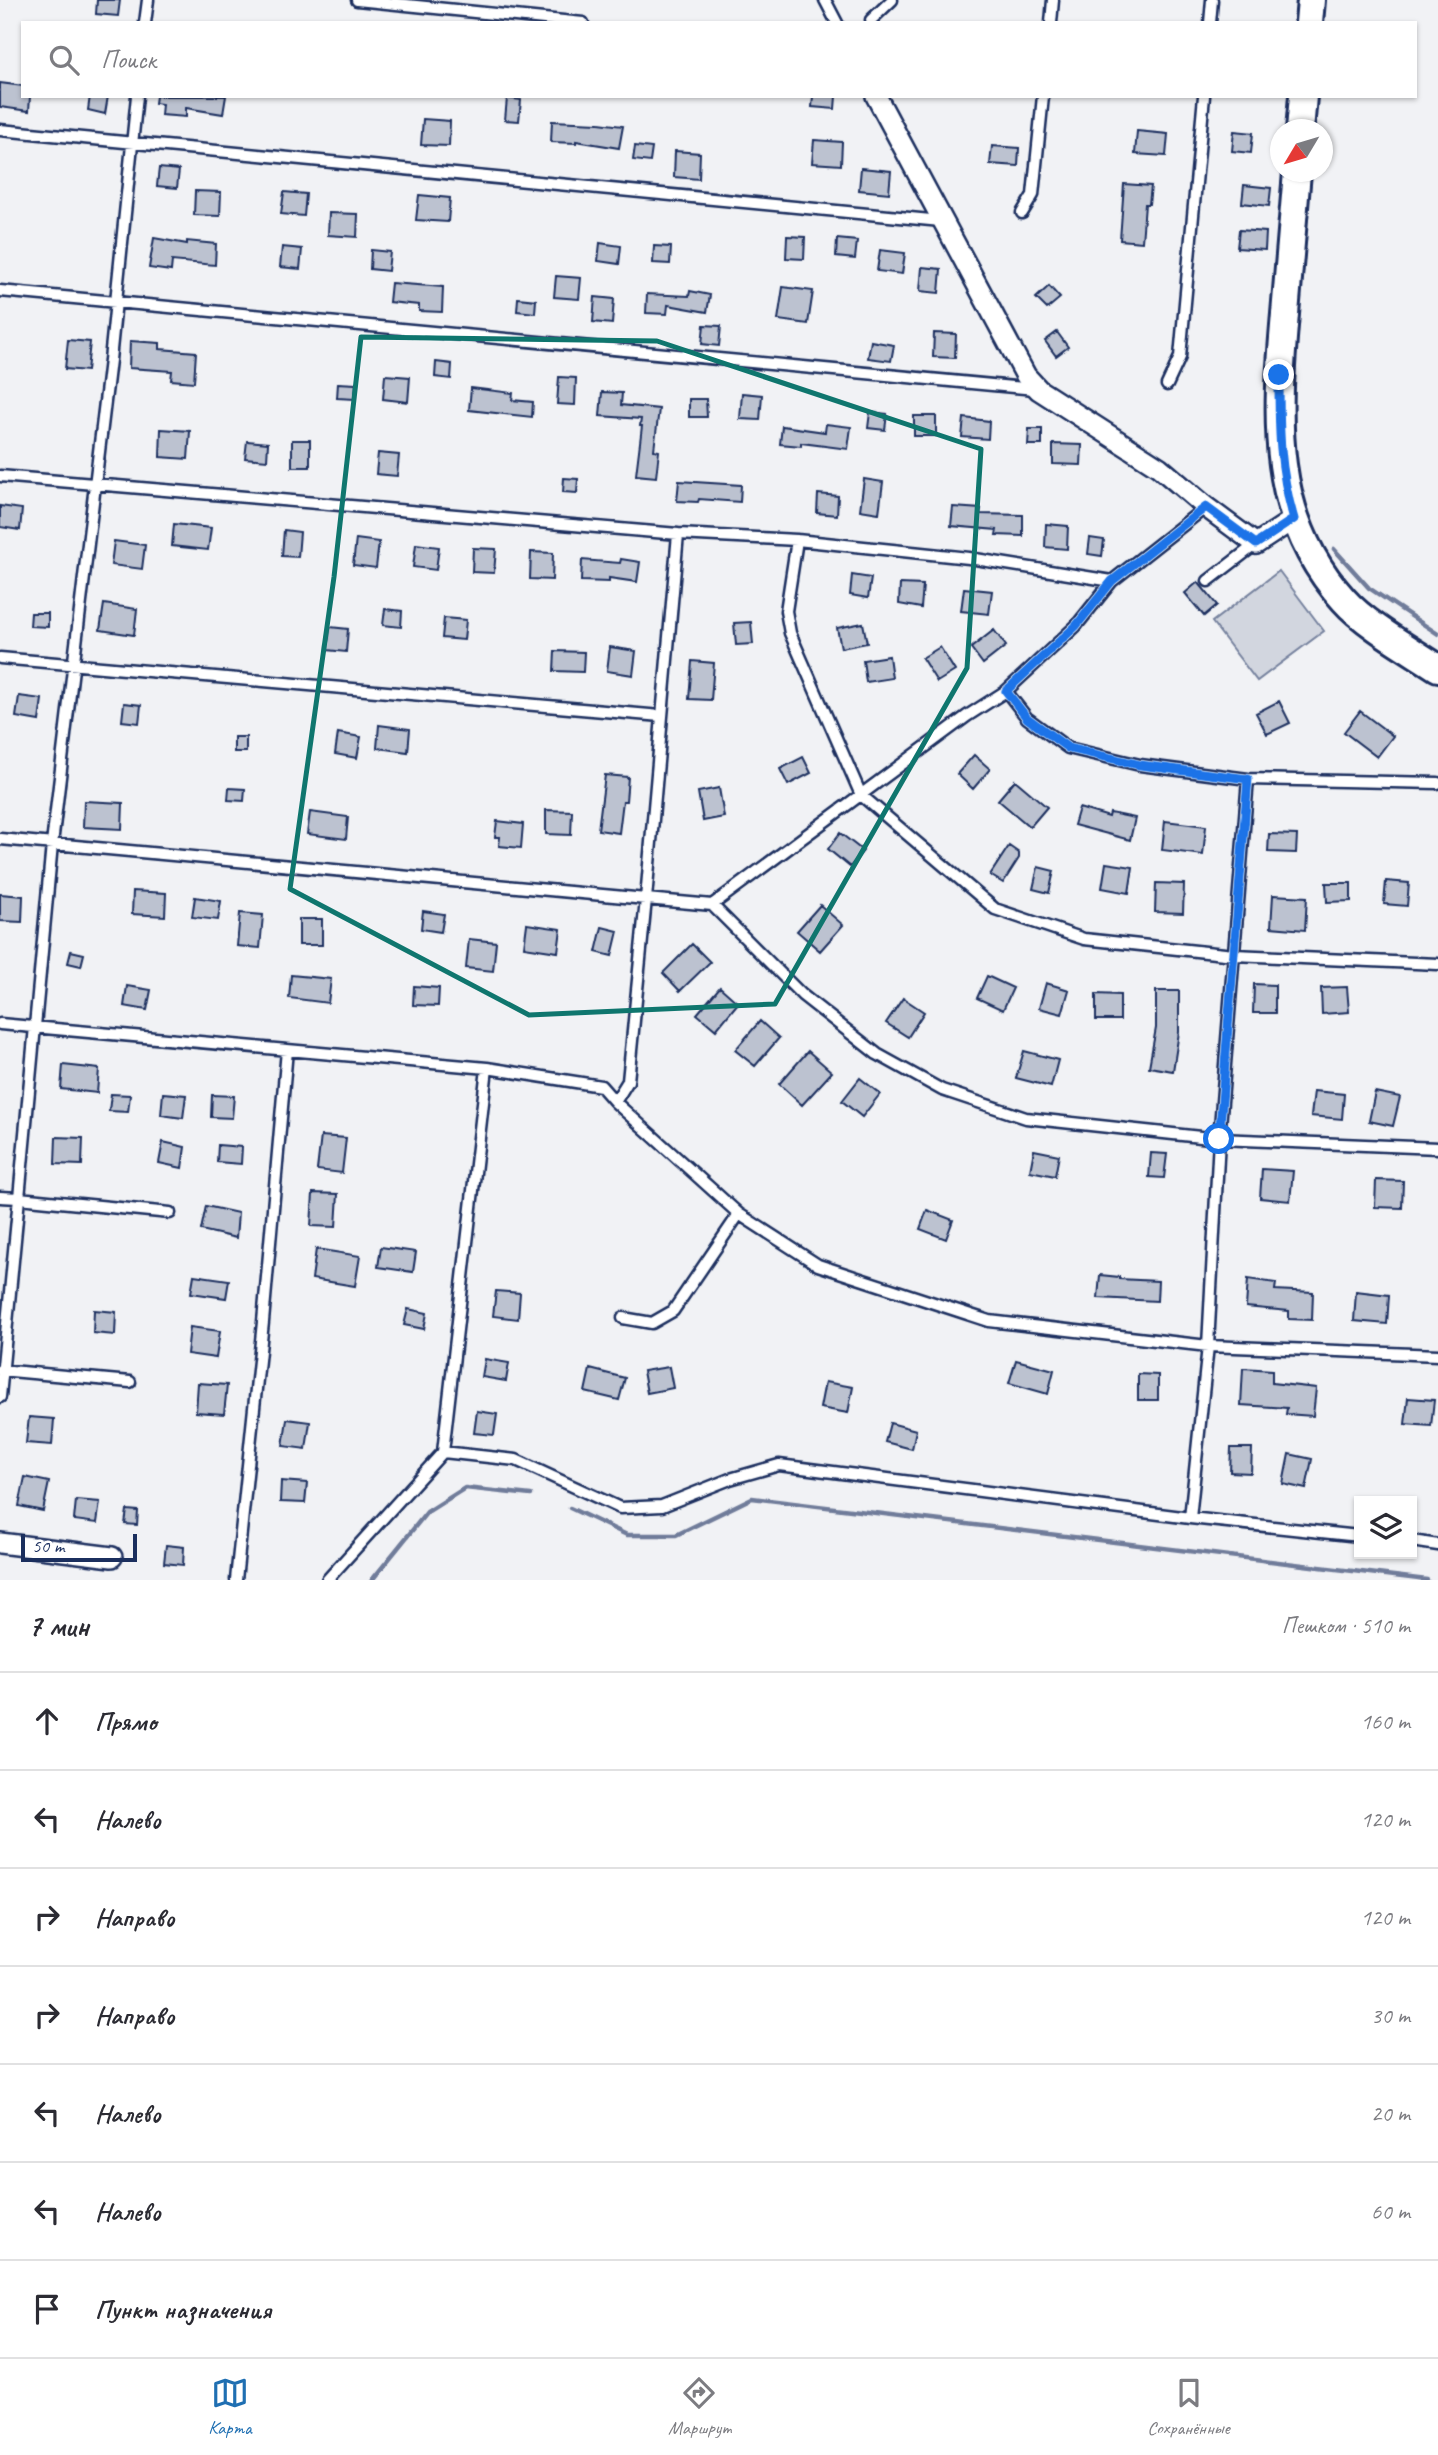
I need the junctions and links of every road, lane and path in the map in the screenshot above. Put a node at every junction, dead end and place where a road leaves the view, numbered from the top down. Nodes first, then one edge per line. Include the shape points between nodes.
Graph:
1 (148, 0) edge
2 (357, 0) edge
3 (825, 0) edge
4 (892, 0) edge
5 (1053, 0) edge
6 (1212, 0) edge
7 (1311, 0) edge
8 (871, 20) dead end
9 (145, 21) edge
10 (563, 21) edge
11 (836, 21) edge
12 (1051, 21) edge
13 (1210, 21) edge
14 (1309, 21) edge
15 (136, 98) edge
16 (877, 98) edge
17 (1043, 98) edge
18 (1204, 98) edge
19 (1303, 98) edge
20 (1301, 119) edge
21 (0, 130) edge
22 (131, 144) junction
23 (1296, 182) edge
24 (1022, 213) dead end
25 (941, 221) junction
26 (0, 291) edge
27 (115, 302) junction
28 (1167, 385) dead end
29 (1039, 390) junction
30 (0, 476) edge
31 (95, 484) junction
32 (1206, 507) junction
33 (1294, 519) junction
34 (678, 534) junction
35 (797, 540) junction
36 (1256, 544) junction
37 (1112, 581) junction
38 (1208, 581) dead end
39 (0, 658) edge
40 (73, 664) junction
41 (1438, 668) edge
42 (1006, 691) junction
43 (661, 716) junction
44 (1248, 779) junction
45 (1438, 783) edge
46 (861, 795) junction
47 (0, 839) edge
48 (52, 844) junction
49 (646, 899) junction
50 (712, 905) junction
51 (1234, 955) junction
52 (1438, 964) edge
53 (0, 1024) edge
54 (34, 1026) junction
55 (287, 1050) junction
56 (487, 1068) junction
57 (615, 1102) junction
58 (1219, 1139) junction
59 (1438, 1148) edge
60 (0, 1197) edge
61 (19, 1198) junction
62 (170, 1213) dead end
63 (739, 1214) junction
64 (623, 1318) dead end
65 (1208, 1346) junction
66 (1438, 1355) edge
67 (1, 1370) edge
68 (130, 1382) dead end
69 (0, 1397) edge
70 (443, 1452) junction
71 (1190, 1518) junction
72 (1354, 1535) edge
73 (1417, 1542) edge
74 (0, 1543) edge
75 (1438, 1545) edge
76 (112, 1556) dead end
77 (236, 1580) edge
78 (327, 1580) edge

1 - 9 lane
2 - 10 lane
3 - 11 lane
4 - 8 lane
5 - 12 lane
6 - 13 lane
7 - 14 street
15 - 22 lane
16 - 25 street
17 - 24 lane via 1033,195
18 - 28 lane via 1180,357
19 - 20 street
21 - 22 lane
22 - 25 lane
22 - 27 lane
23 - 33 street via 1279,375 1279,445
25 - 29 street via 1026,376
26 - 27 lane
27 - 29 lane
27 - 31 lane
29 - 32 street via 1159,467
30 - 31 lane
31 - 34 lane
31 - 40 lane
32 - 36 street
32 - 37 lane
33 - 36 street
33 - 41 street via 1321,573 1346,602
34 - 35 lane
34 - 43 lane
35 - 37 lane via 969,558
35 - 46 lane via 786,611 790,633
36 - 38 lane
37 - 42 lane via 1076,626
39 - 40 lane
40 - 43 lane
40 - 48 lane
42 - 44 lane via 1027,718 1068,748 1140,765
42 - 46 lane
43 - 49 lane
44 - 45 lane
44 - 51 lane
46 - 50 lane
46 - 51 lane via 995,909 1084,939
47 - 48 lane
48 - 49 lane
48 - 54 lane
49 - 50 lane
49 - 57 lane via 628,1081
50 - 58 lane via 802,995 877,1054 942,1090 1026,1118
51 - 52 lane
51 - 58 lane
53 - 54 lane
54 - 55 lane
54 - 61 lane
55 - 56 lane
55 - 77 lane
56 - 57 lane via 601,1086
56 - 70 lane
57 - 63 lane
58 - 59 lane
58 - 65 lane
60 - 61 lane
61 - 62 lane
61 - 67 lane
63 - 64 lane via 673,1311 652,1323
63 - 65 lane via 818,1265 989,1321
65 - 66 lane
65 - 71 lane
67 - 68 lane
67 - 69 lane
70 - 71 lane via 516,1460 620,1508 662,1506 779,1465
70 - 78 lane
71 - 72 lane
73 - 75 lane
74 - 76 street

